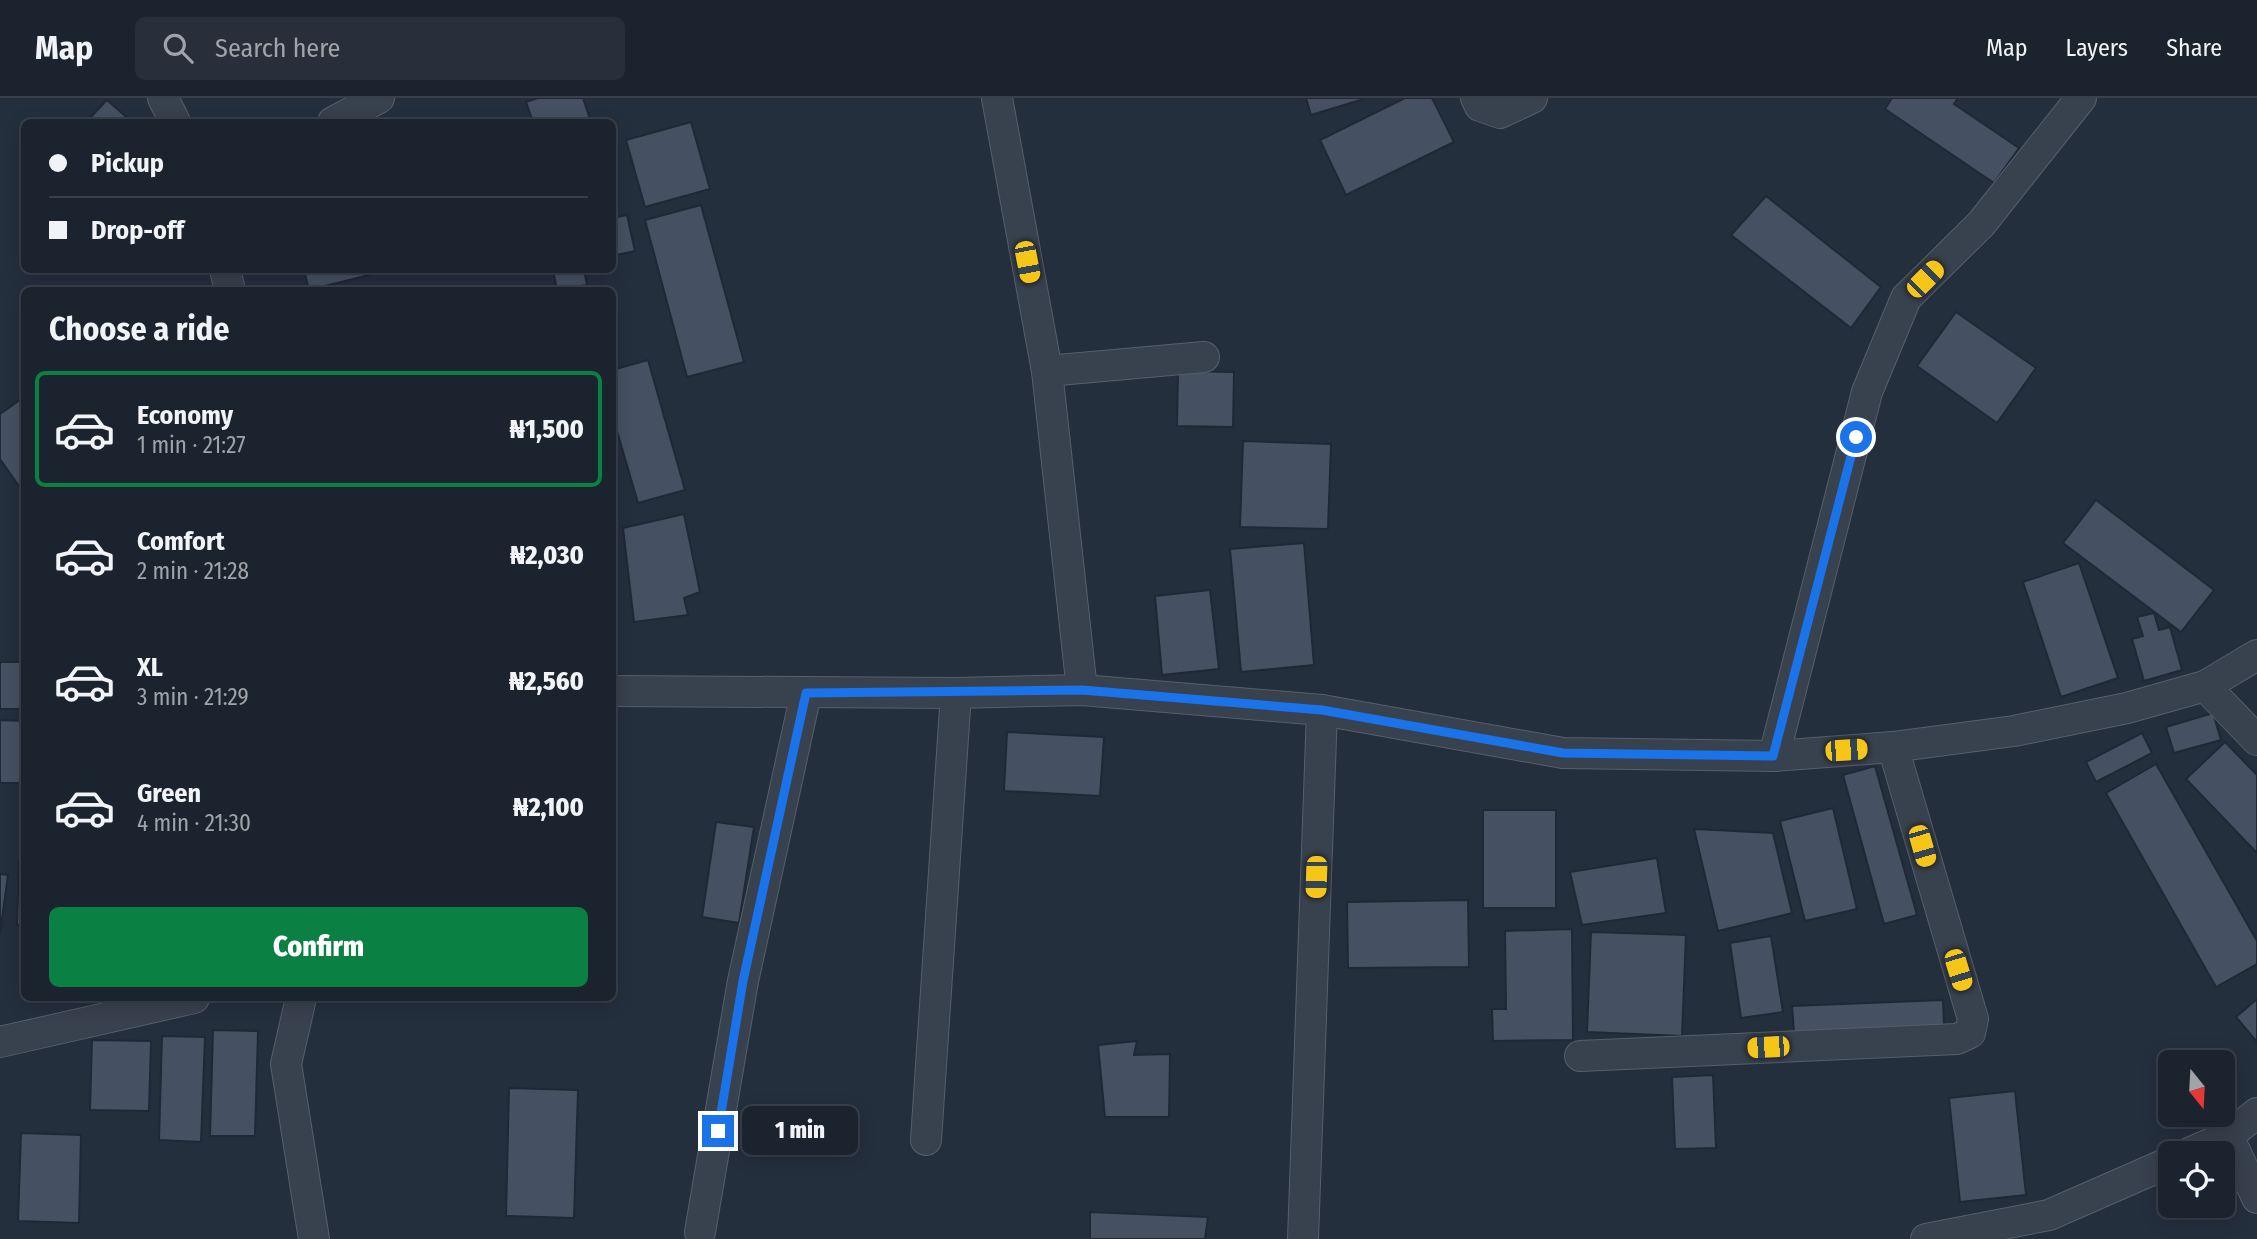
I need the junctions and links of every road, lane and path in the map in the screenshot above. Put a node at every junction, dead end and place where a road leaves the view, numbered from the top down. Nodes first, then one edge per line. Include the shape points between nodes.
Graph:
1 (163, 98) edge
2 (379, 98) edge
3 (997, 98) edge
4 (1476, 98) edge
5 (1532, 98) edge
6 (2081, 98) edge
7 (174, 119) edge
8 (339, 119) edge
9 (1204, 357) dead end
10 (1046, 371) junction
11 (2257, 654) edge
12 (2205, 686) junction
13 (1082, 690) junction
14 (616, 691) edge
15 (806, 693) junction
16 (956, 694) junction
17 (1322, 710) junction
18 (2257, 740) edge
19 (1894, 747) junction
20 (1773, 756) junction
21 (181, 1001) edge
22 (300, 1001) edge
23 (0, 1042) edge
24 (1580, 1056) dead end
25 (2257, 1113) edge
26 (2228, 1136) junction
27 (926, 1140) dead end
28 (2217, 1141) edge
29 (2158, 1169) edge
30 (2257, 1198) edge
31 (2051, 1227) edge
32 (700, 1232) dead end
33 (314, 1239) edge
34 (1303, 1239) edge
35 (1926, 1239) edge

1 - 7 street
2 - 8 street
3 - 10 street
4 - 5 street via 1480,106 1500,113
6 - 20 street via 1981,224 1906,298 1867,391
9 - 10 street
10 - 13 street
11 - 12 street
12 - 18 street
12 - 19 street via 2014,731
13 - 16 street
13 - 17 street
14 - 15 street
15 - 16 street
15 - 32 street via 743,981
16 - 27 street
17 - 20 street via 1563,753
17 - 34 street
19 - 20 street
19 - 24 street via 1973,1019 1970,1033 1957,1039
21 - 23 street
22 - 33 street via 286,1064
25 - 26 street
26 - 28 street
26 - 30 street
29 - 31 street
31 - 35 street

